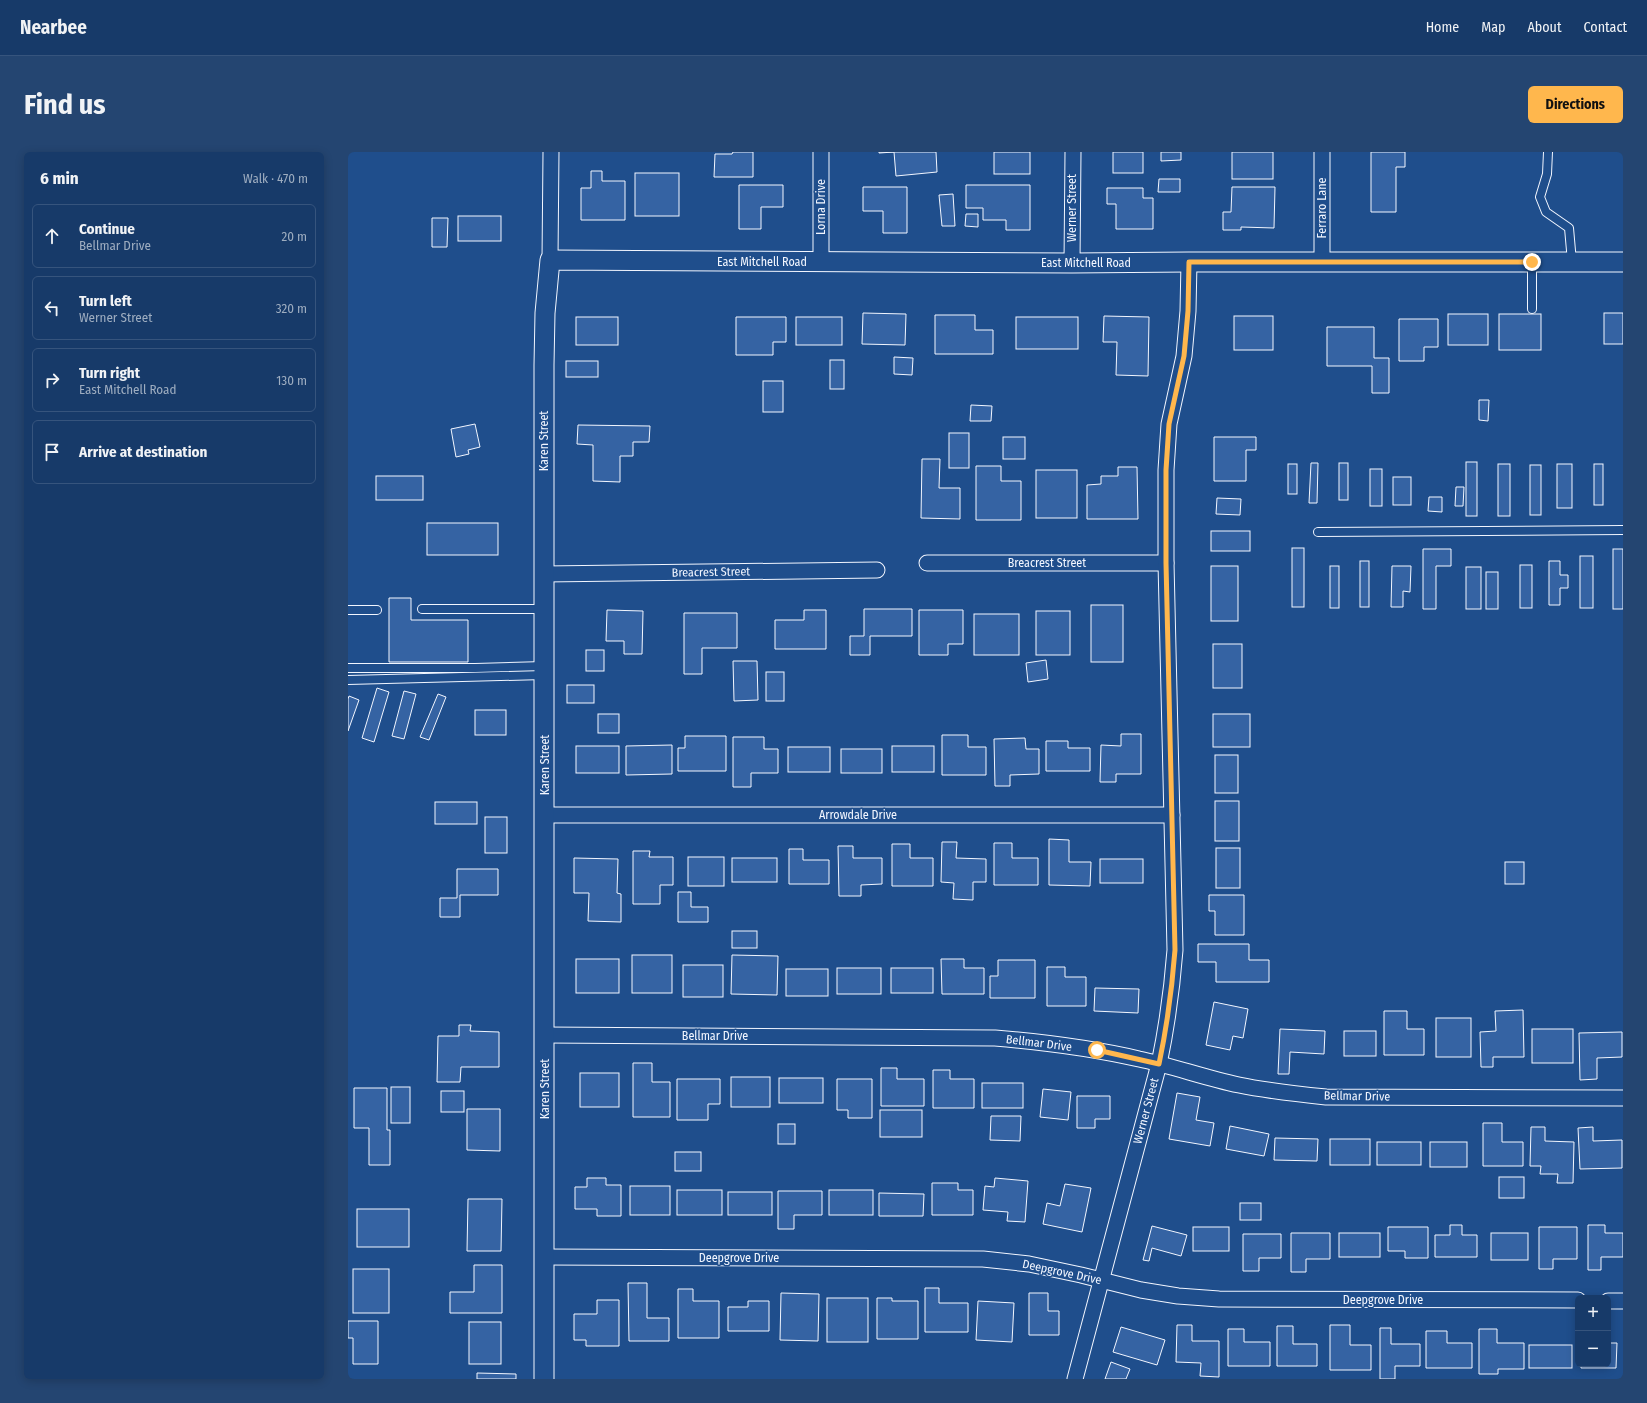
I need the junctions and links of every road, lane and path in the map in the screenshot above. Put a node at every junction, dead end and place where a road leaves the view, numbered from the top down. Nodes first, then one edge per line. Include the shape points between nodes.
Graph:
1 (551, 152) edge
2 (821, 152) edge
3 (1073, 152) edge
4 (1322, 152) edge
5 (1548, 152) edge
6 (550, 260) junction
7 (821, 262) junction
8 (1189, 262) junction
9 (1532, 262) junction
10 (1572, 262) junction
11 (1623, 262) edge
12 (1322, 263) junction
13 (1072, 264) junction
14 (1532, 309) dead end
15 (1623, 530) edge
16 (1318, 532) dead end
17 (927, 563) dead end
18 (1166, 563) junction
19 (877, 570) dead end
20 (544, 574) junction
21 (422, 608) dead end
22 (544, 609) junction
23 (348, 610) edge
24 (377, 610) dead end
25 (348, 668) edge
26 (544, 671) junction
27 (348, 680) edge
28 (1172, 815) junction
29 (545, 816) junction
30 (545, 1035) junction
31 (1159, 1064) junction
32 (1623, 1098) edge
33 (544, 1257) junction
34 (1102, 1280) junction
35 (1575, 1300) edge
36 (1611, 1300) edge
37 (1623, 1301) edge
38 (544, 1379) edge
39 (1075, 1379) edge

1 - 6 street, Karen Street
2 - 7 street, Lorna Drive
3 - 13 street, Werner Street
4 - 12 street, Ferraro Lane
5 - 10 lane via 1547,174 1540,197 1546,212 1569,228
6 - 7 street, East Mitchell Road
6 - 20 street, Karen Street via 545,313
7 - 13 street, East Mitchell Road
8 - 12 street, East Mitchell Road
8 - 13 street, East Mitchell Road
8 - 18 street, Werner Street via 1184,356 1168,432
9 - 10 street, East Mitchell Road
9 - 12 street, East Mitchell Road
9 - 14 lane
10 - 11 street, East Mitchell Road
15 - 16 lane
17 - 18 street, Breacrest Street
18 - 28 street, Werner Street
19 - 20 street, Breacrest Street
20 - 22 street, Karen Street
21 - 22 lane
22 - 26 street, Karen Street
23 - 24 lane
25 - 26 lane
26 - 27 lane
26 - 29 street, Karen Street
28 - 29 street, Arrowdale Drive
28 - 31 street, Werner Street via 1175,950 1167,1028
29 - 30 street, Karen Street
30 - 31 street, Bellmar Drive via 994,1038 1053,1043
30 - 33 street, Karen Street
31 - 32 street, Bellmar Drive via 1239,1085 1326,1097
31 - 34 street, Werner Street
33 - 34 street, Deepgrove Drive via 984,1259 1029,1264
33 - 38 street, Karen Street
34 - 35 street, Deepgrove Drive via 1141,1290 1219,1299
34 - 39 street, Werner Street
36 - 37 street

